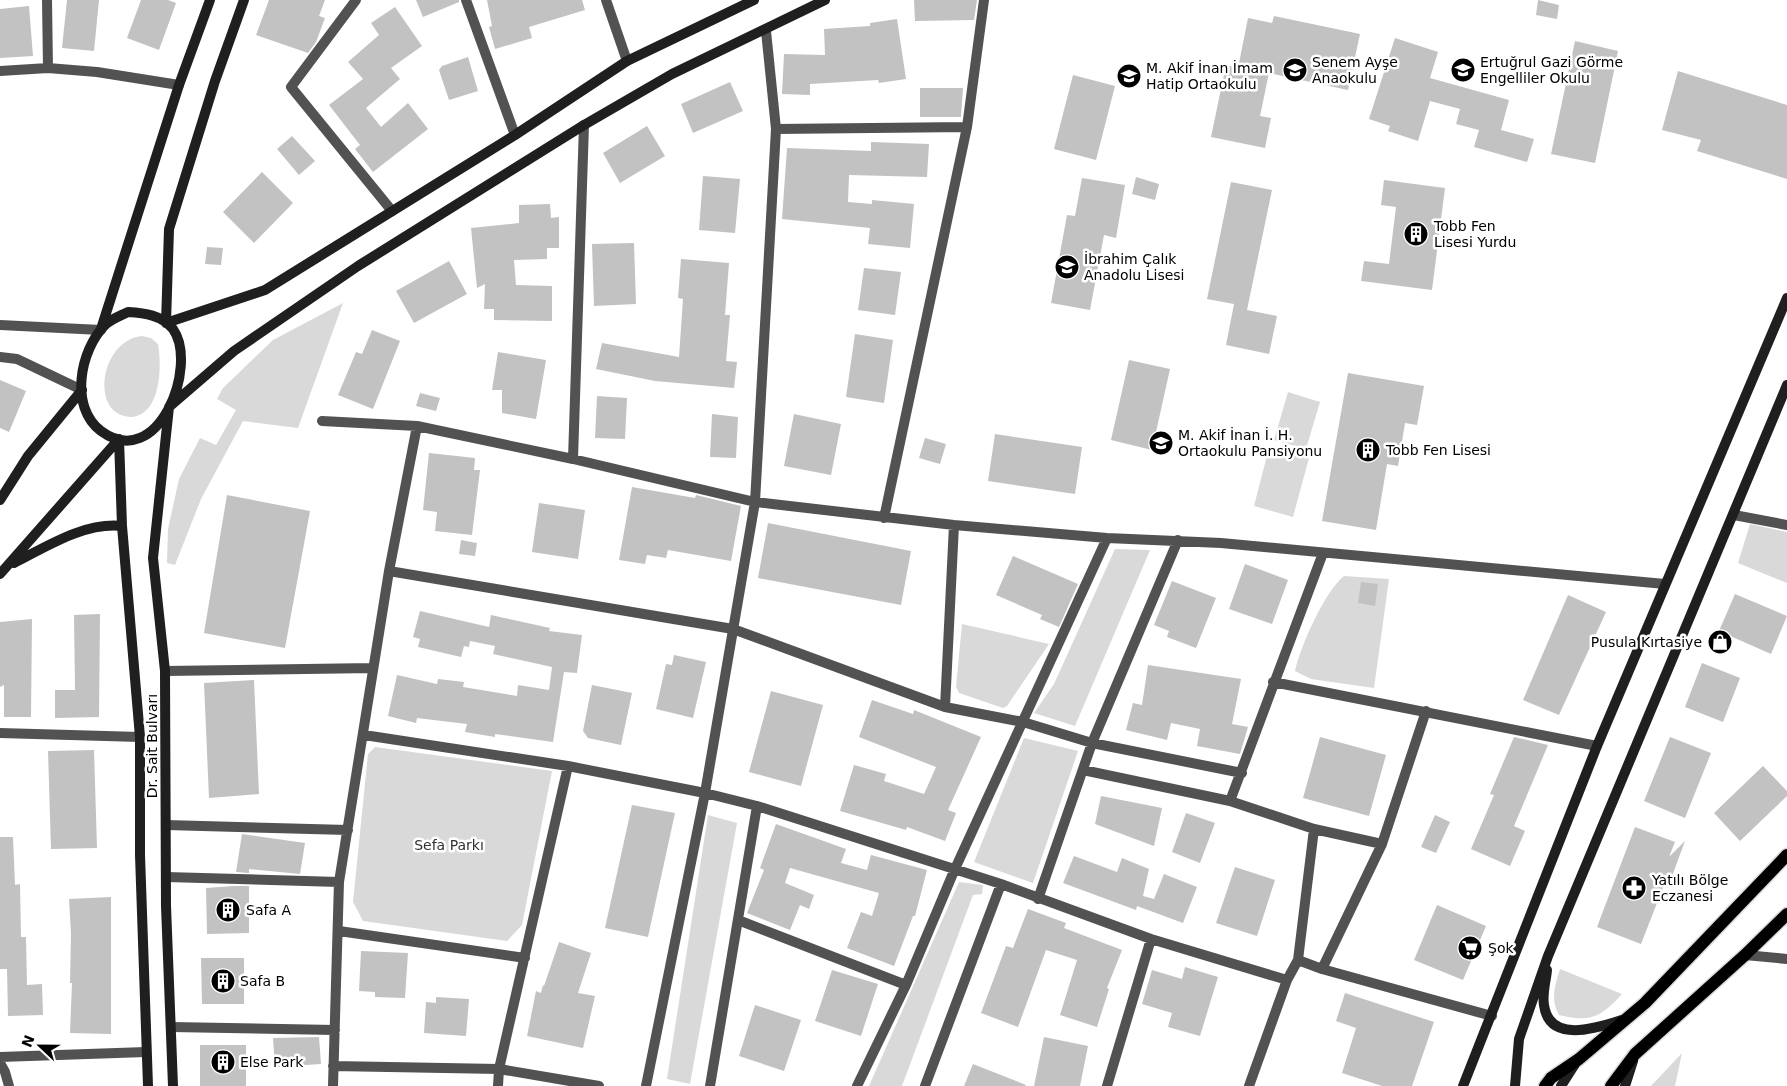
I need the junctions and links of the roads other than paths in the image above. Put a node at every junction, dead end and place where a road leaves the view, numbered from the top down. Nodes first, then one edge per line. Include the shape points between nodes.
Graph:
1 (47, 0) edge
2 (210, 0) edge
3 (244, 0) edge
4 (356, 0) edge
5 (466, 0) edge
6 (606, 0) edge
7 (754, 0) edge
8 (825, 0) edge
9 (984, 0) edge
10 (766, 31) junction
11 (627, 62) junction
12 (48, 68) junction
13 (0, 71) edge
14 (179, 85) junction
15 (584, 125) junction
16 (967, 127) junction
17 (776, 129) junction
18 (515, 135) junction
19 (392, 211) junction
20 (1787, 298) edge
21 (166, 323) junction
22 (0, 325) edge
23 (101, 330) junction
24 (0, 357) edge
25 (1787, 386) edge
26 (82, 390) junction
27 (169, 407) junction
28 (322, 421) dead end
29 (417, 426) junction
30 (118, 440) junction
31 (573, 459) junction
32 (0, 500) edge
33 (755, 502) junction
34 (1734, 515) junction
35 (884, 518) junction
36 (1787, 525) edge
37 (122, 526) junction
38 (954, 526) junction
39 (1108, 538) junction
40 (1178, 540) junction
41 (1324, 553) junction
42 (9, 566) junction
43 (389, 571) junction
44 (0, 574) edge
45 (1665, 584) junction
46 (733, 630) junction
47 (372, 668) junction
48 (166, 670) junction
49 (1273, 682) junction
50 (945, 707) junction
51 (1426, 711) junction
52 (1023, 722) junction
53 (0, 733) edge
54 (364, 735) junction
55 (140, 737) junction
56 (1092, 744) junction
57 (1597, 746) junction
58 (568, 766) junction
59 (1083, 770) junction
60 (1242, 773) junction
61 (705, 793) junction
62 (1230, 801) junction
63 (757, 806) junction
64 (166, 825) junction
65 (1314, 829) junction
66 (348, 830) junction
67 (1382, 844) junction
68 (1787, 855) edge
69 (954, 870) junction
70 (166, 877) junction
71 (339, 882) junction
72 (1001, 884) junction
73 (1038, 899) junction
74 (1787, 914) edge
75 (738, 920) junction
76 (339, 931) junction
77 (1151, 939) junction
78 (1745, 955) junction
79 (1548, 956) junction
80 (526, 958) junction
81 (1787, 959) edge
82 (1298, 960) junction
83 (1322, 969) junction
84 (1287, 980) junction
85 (906, 985) junction
86 (1492, 1016) junction
87 (1622, 1020) junction
88 (171, 1026) junction
89 (335, 1030) junction
90 (146, 1052) junction
91 (1635, 1054) junction
92 (0, 1057) edge
93 (1578, 1059) junction
94 (0, 1063) edge
95 (333, 1066) junction
96 (499, 1069) junction
97 (9, 1086) edge
98 (148, 1086) edge
99 (174, 1086) edge
100 (333, 1086) edge
101 (498, 1086) edge
102 (599, 1086) edge
103 (646, 1086) edge
104 (710, 1086) edge
105 (857, 1086) edge
106 (924, 1086) edge
107 (1107, 1086) edge
108 (1249, 1086) edge
109 (1463, 1086) edge
110 (1515, 1086) edge
111 (1545, 1086) edge
112 (1561, 1086) edge
113 (1611, 1086) edge
114 (1625, 1086) edge

1 - 12 street
2 - 14 main road
3 - 21 main road via 168,229
4 - 19 street via 291,87
5 - 18 street
6 - 11 street
7 - 11 main road
8 - 10 main road
9 - 16 street
10 - 15 main road via 672,74
10 - 17 street
11 - 18 main road
12 - 13 street
12 - 14 street
14 - 23 main road
15 - 27 main road via 351,271 234,351
15 - 31 street
16 - 17 street
16 - 35 street
17 - 33 street
18 - 19 main road
19 - 21 main road via 265,290
20 - 45 main road
21 - 23 main road via 144,313 128,312
21 - 27 main road via 174,330 180,364 178,382
22 - 23 street
23 - 26 main road via 88,352
24 - 26 street via 17,359
25 - 34 main road
26 - 30 main road via 86,412 96,427
26 - 32 main road via 28,456
27 - 30 main road via 149,434 136,441
27 - 48 main road, Dr. Sait Bulvarı via 153,558
28 - 29 street
29 - 31 street
29 - 43 street
30 - 37 main road, Dr. Sait Bulvarı
30 - 42 main road
31 - 33 street
33 - 35 street
33 - 46 street
34 - 36 street
34 - 79 main road
35 - 38 street
37 - 42 main road via 89,530
37 - 55 main road, Dr. Sait Bulvarı
38 - 39 street
38 - 50 street
39 - 40 street
39 - 52 street
40 - 41 street
40 - 56 street
41 - 45 street
41 - 49 street
42 - 44 main road
43 - 46 street
43 - 47 street
45 - 57 main road
46 - 50 street
46 - 61 street
47 - 48 street
47 - 54 street
48 - 64 main road, Dr. Sait Bulvarı
49 - 51 street
49 - 60 street
50 - 52 street
51 - 57 street
51 - 67 street
52 - 56 street
52 - 69 street
53 - 55 street
54 - 58 street
54 - 66 street
55 - 90 main road, Dr. Sait Bulvarı
56 - 59 street
56 - 60 street
57 - 86 main road
58 - 61 street
58 - 80 street
59 - 62 street
59 - 73 street
60 - 62 street
61 - 63 street
61 - 103 street
62 - 65 street
63 - 69 street
63 - 75 street
64 - 66 street
64 - 70 main road, Dr. Sait Bulvarı
65 - 67 street
65 - 82 street
66 - 71 street
67 - 83 street
68 - 87 main road via 1645,1003
69 - 72 street
69 - 85 street
70 - 71 street
70 - 88 main road, Dr. Sait Bulvarı
71 - 76 street
72 - 73 street
72 - 106 street
73 - 77 street
74 - 78 main road
75 - 85 street
75 - 104 street
76 - 80 street
76 - 89 street
77 - 84 street
77 - 107 street
78 - 81 street
78 - 91 main road
79 - 87 main road via 1544,1004 1547,1018 1555,1026 1570,1031 1585,1030
79 - 110 main road via 1518,1039
80 - 96 street
82 - 83 street
82 - 84 street
83 - 86 street
84 - 108 street
85 - 105 street
86 - 109 main road
87 - 93 main road
88 - 89 street
88 - 99 main road, Dr. Sait Bulvarı
89 - 95 street
90 - 92 street
90 - 98 main road, Dr. Sait Bulvarı
91 - 113 main road
91 - 114 main road
93 - 111 main road
93 - 112 main road
94 - 97 street
95 - 96 street
95 - 100 street
96 - 101 street
96 - 102 street

